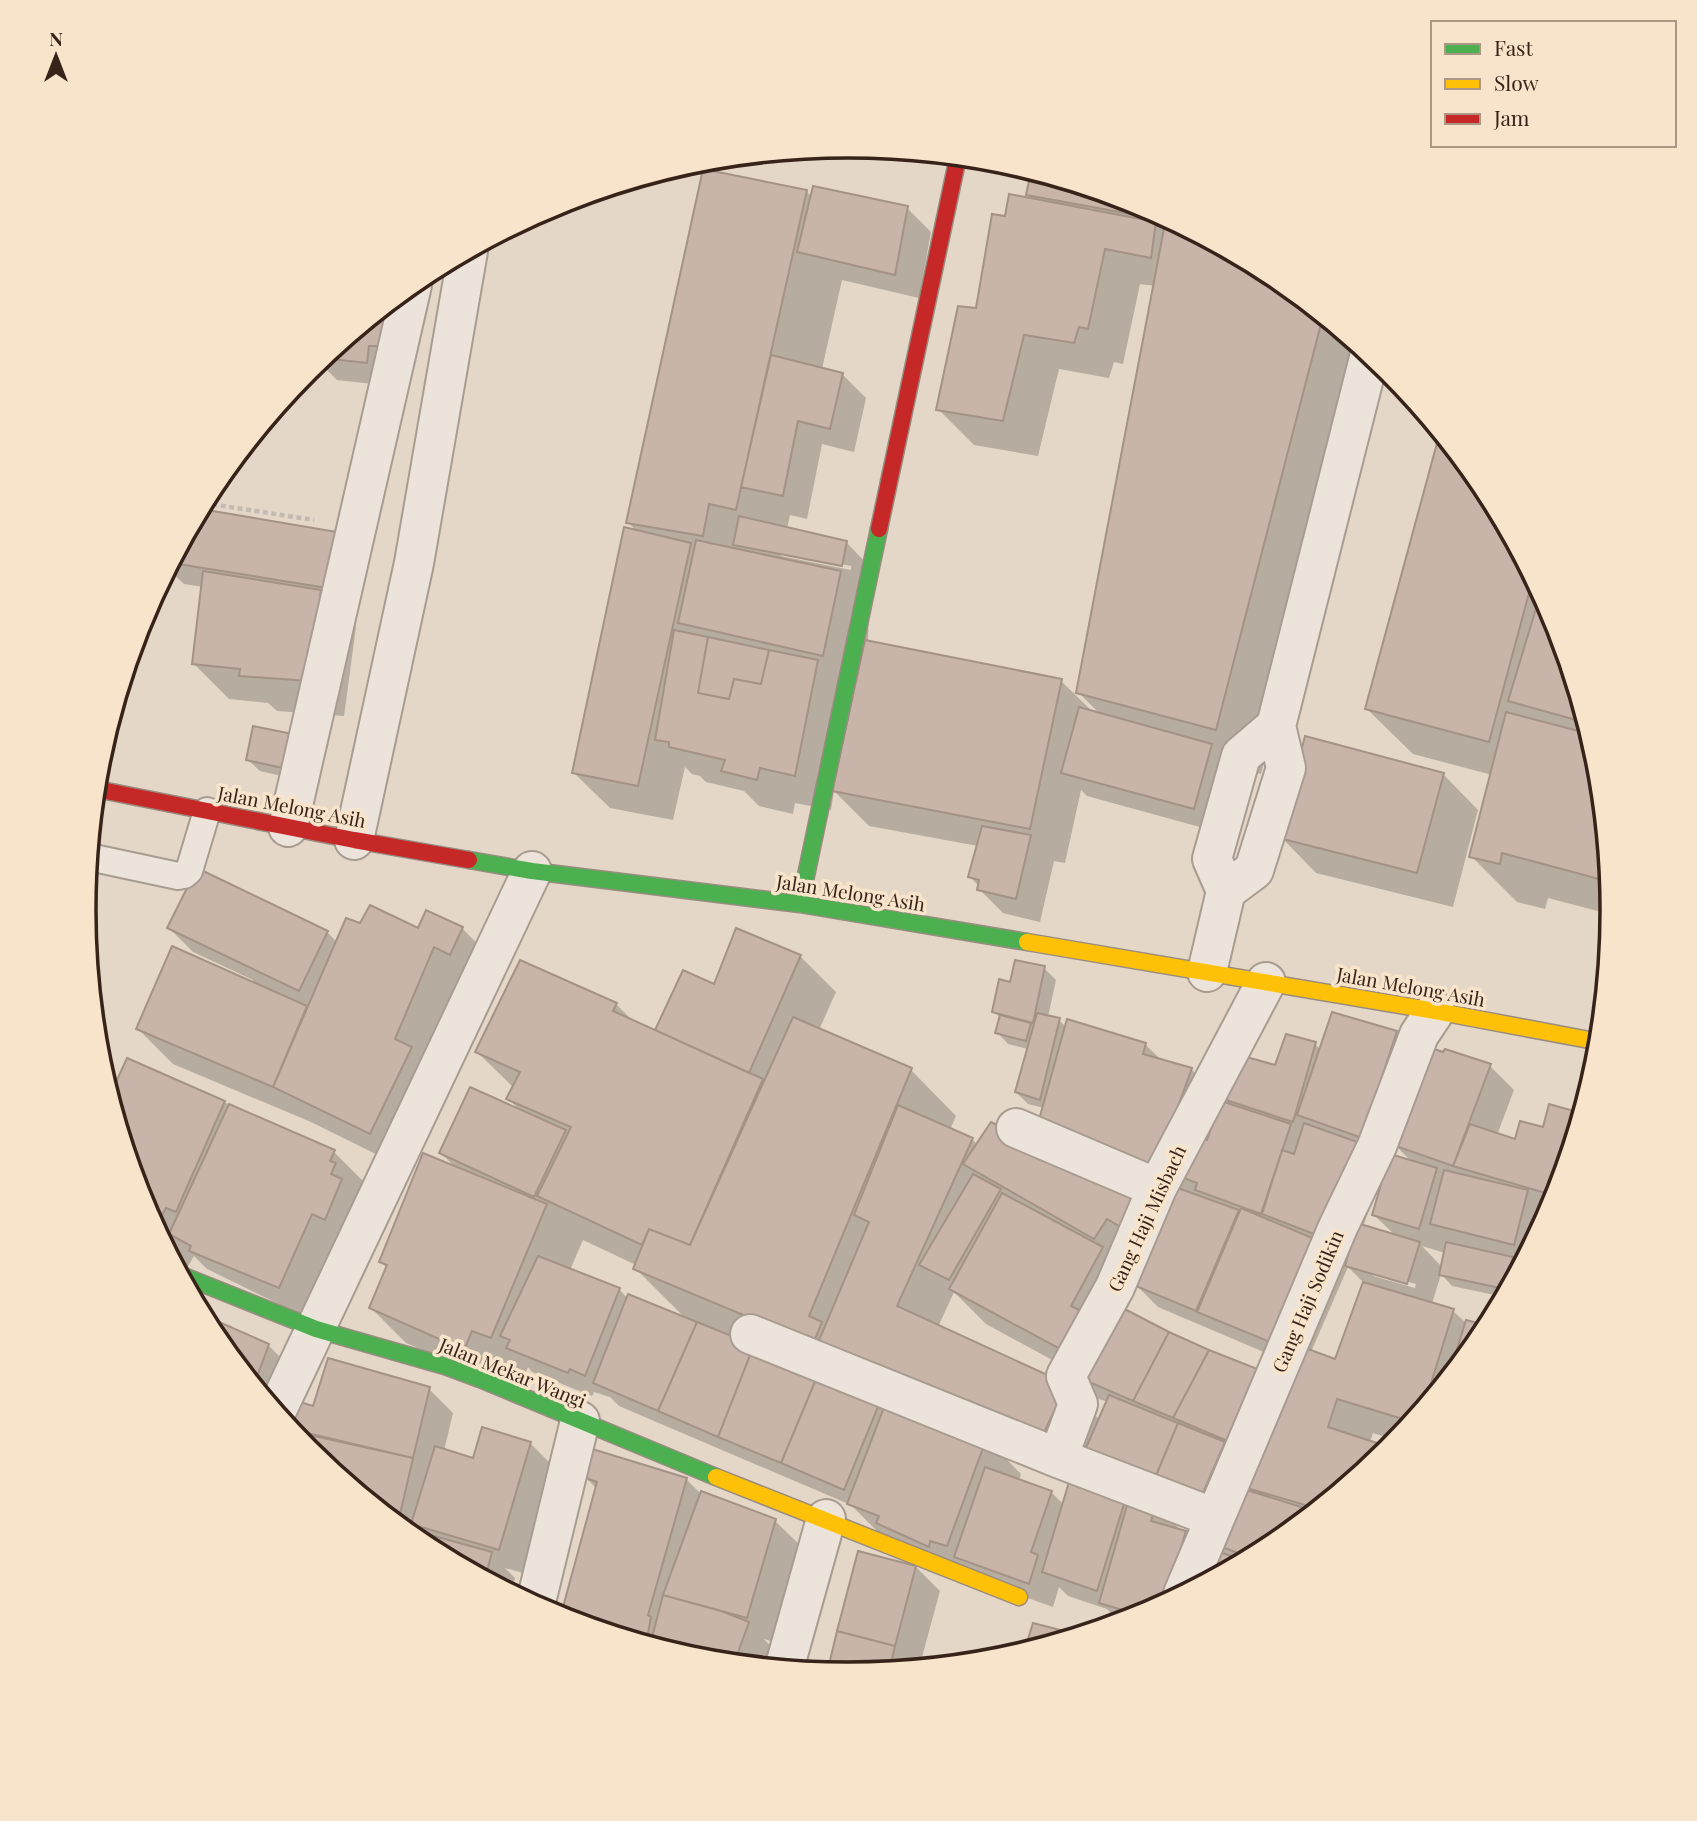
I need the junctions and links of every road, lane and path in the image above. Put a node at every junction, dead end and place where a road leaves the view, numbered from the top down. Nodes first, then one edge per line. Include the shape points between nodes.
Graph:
1 (956, 166) edge
2 (465, 264) edge
3 (408, 302) edge
4 (1367, 367) edge
5 (216, 505) edge
6 (356, 525) junction
7 (106, 791) edge
8 (207, 811) junction
9 (288, 827) junction
10 (354, 840) junction
11 (98, 859) edge
12 (532, 872) junction
13 (800, 904) junction
14 (1207, 972) junction
15 (1266, 982) junction
16 (1435, 1011) junction
17 (1589, 1040) edge
18 (1016, 1128) dead end
19 (1157, 1188) junction
20 (193, 1280) edge
21 (316, 1329) junction
22 (750, 1334) dead end
23 (280, 1403) edge
24 (580, 1421) junction
25 (1058, 1458) junction
26 (826, 1518) junction
27 (1215, 1518) junction
28 (1188, 1581) edge
29 (538, 1595) edge
30 (1019, 1597) dead end
31 (787, 1660) edge

1 - 13 street
2 - 10 street via 414,563
3 - 6 street
4 - 14 street via 1276,726 1286,768 1254,870 1226,891
5 - 6 path
6 - 9 street
7 - 8 street, Jalan Melong Asih
8 - 9 street, Jalan Melong Asih
8 - 11 lane via 184,875
9 - 10 street, Jalan Melong Asih
10 - 12 street, Jalan Melong Asih
12 - 13 street, Jalan Melong Asih
12 - 21 street
13 - 14 street, Jalan Melong Asih
14 - 15 street, Jalan Melong Asih
15 - 16 street, Jalan Melong Asih
15 - 19 street, Gang Haji Misbach
16 - 17 street, Jalan Melong Asih
16 - 27 street, Gang Haji Sodikin via 1419,1035 1377,1146
18 - 19 street
19 - 25 street, Gang Haji Misbach via 1115,1287 1066,1376 1078,1404
20 - 21 street, Jalan Mekar Wangi
21 - 23 street
21 - 24 street, Jalan Mekar Wangi via 445,1366
22 - 25 street
24 - 26 street, Jalan Mekar Wangi
24 - 29 street
25 - 27 street
26 - 30 street, Jalan Mekar Wangi
26 - 31 street
27 - 28 street, Gang Haji Sodikin

